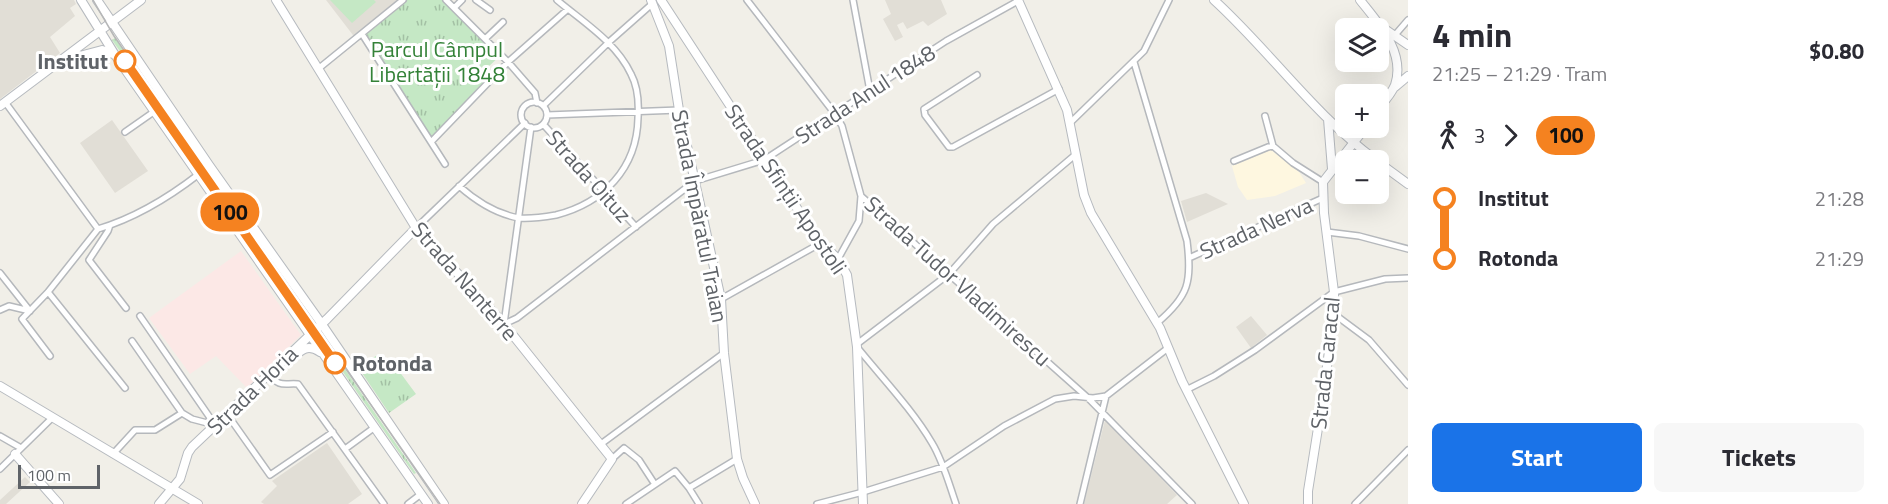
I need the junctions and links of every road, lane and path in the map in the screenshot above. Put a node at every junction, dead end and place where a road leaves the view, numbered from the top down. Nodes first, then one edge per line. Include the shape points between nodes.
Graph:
1 (81, 0) edge
2 (97, 0) edge
3 (141, 0) edge
4 (276, 0) edge
5 (403, 0) edge
6 (446, 0) edge
7 (462, 0) edge
8 (476, 0) edge
9 (557, 0) edge
10 (661, 0) edge
11 (747, 0) edge
12 (853, 0) edge
13 (1018, 0) edge
14 (1169, 0) edge
15 (1214, 0) edge
16 (1360, 0) edge
17 (651, 2) edge
18 (454, 8) junction
19 (568, 9) junction
20 (490, 10) dead end
21 (1375, 18) edge
22 (1408, 20) edge
23 (502, 22) dead end
24 (112, 23) junction
25 (1389, 31) edge
26 (100, 32) junction
27 (362, 34) junction
28 (1395, 35) junction
29 (485, 39) junction
30 (609, 42) junction
31 (1389, 43) edge
32 (1408, 45) edge
33 (115, 54) junction
34 (61, 62) junction
35 (508, 62) junction
36 (1134, 62) junction
37 (318, 69) junction
38 (977, 75) dead end
39 (1408, 76) edge
40 (1395, 87) junction
41 (1059, 88) junction
42 (870, 91) junction
43 (1389, 95) edge
44 (537, 103) junction
45 (2, 104) edge
46 (543, 106) junction
47 (679, 110) junction
48 (155, 111) junction
49 (639, 112) junction
50 (835, 114) junction
51 (547, 115) junction
52 (1265, 116) dead end
53 (1328, 119) junction
54 (1071, 122) junction
55 (543, 124) junction
56 (528, 125) junction
57 (125, 132) dead end
58 (1357, 138) edge
59 (431, 142) junction
60 (1353, 143) junction
61 (1273, 146) junction
62 (1362, 150) edge
63 (1076, 155) junction
64 (764, 159) junction
65 (1234, 161) dead end
66 (445, 164) dead end
67 (1332, 169) junction
68 (1389, 170) edge
69 (199, 174) junction
70 (695, 181) junction
71 (1323, 182) junction
72 (1408, 184) edge
73 (459, 186) junction
74 (603, 192) junction
75 (861, 196) junction
76 (1323, 198) junction
77 (519, 218) junction
78 (110, 225) junction
79 (636, 227) junction
80 (416, 228) junction
81 (98, 229) junction
82 (1327, 232) junction
83 (821, 243) junction
84 (1408, 249) edge
85 (1190, 258) junction
86 (838, 259) junction
87 (0, 273) edge
88 (949, 274) junction
89 (1408, 278) edge
90 (48, 292) junction
91 (1334, 292) junction
92 (721, 299) junction
93 (126, 308) dead end
94 (0, 310) edge
95 (30, 311) junction
96 (1334, 314) junction
97 (140, 316) dead end
98 (321, 323) junction
99 (1157, 323) junction
100 (504, 324) junction
101 (310, 334) junction
102 (132, 341) dead end
103 (857, 346) junction
104 (1168, 348) junction
105 (323, 353) junction
106 (724, 353) junction
107 (50, 356) dead end
108 (269, 374) junction
109 (1408, 385) edge
110 (0, 386) edge
111 (125, 388) dead end
112 (1186, 390) junction
113 (1106, 396) junction
114 (1088, 397) junction
115 (1103, 412) junction
116 (182, 413) junction
117 (227, 414) junction
118 (52, 417) junction
119 (215, 425) junction
120 (375, 427) junction
121 (333, 432) junction
122 (0, 436) edge
123 (601, 444) junction
124 (21, 448) junction
125 (345, 449) junction
126 (1408, 450) edge
127 (15, 454) junction
128 (113, 454) junction
129 (612, 459) junction
130 (737, 459) junction
131 (943, 467) junction
132 (0, 469) edge
133 (654, 483) junction
134 (689, 488) junction
135 (174, 489) junction
136 (863, 492) junction
137 (421, 494) junction
138 (444, 503) edge
139 (1241, 503) edge
140 (59, 504) edge
141 (159, 504) edge
142 (198, 504) edge
143 (384, 504) edge
144 (408, 504) edge
145 (428, 504) edge
146 (582, 504) edge
147 (626, 504) edge
148 (699, 504) edge
149 (755, 504) edge
150 (817, 504) edge
151 (863, 504) edge
152 (956, 504) edge
153 (1080, 504) edge
154 (1192, 504) edge
155 (1308, 504) edge
156 (1355, 504) edge

1 - 26 street
2 - 24 street
3 - 24 street
4 - 37 street, Strada Nanterre
5 - 27 street
6 - 18 street, Strada Oituz
7 - 18 street
8 - 20 street
9 - 19 street
10 - 64 street, Strada Sfinții Apostoli
11 - 50 street, Strada Tudor Vladimirescu
12 - 42 street
13 - 41 street
13 - 42 street, Strada Anul 1848
14 - 36 street via 1144,51
15 - 53 street
16 - 21 street
17 - 30 street
17 - 47 street, Strada Împăratul Traian via 669,46
18 - 29 street, Strada Oituz
19 - 30 street
19 - 35 street
22 - 28 street
23 - 29 street
24 - 26 street
24 - 98 street
25 - 28 street
26 - 33 street
26 - 34 street
27 - 37 street
27 - 59 street
28 - 32 street
29 - 35 street, Strada Oituz
30 - 46 street
30 - 49 street via 632,74
31 - 40 street via 1396,58
33 - 34 street via 102,50
33 - 48 street
34 - 45 street
35 - 44 street, Strada Oituz via 535,93
35 - 59 street
36 - 54 street
36 - 85 street
37 - 80 street, Strada Nanterre
38 - 41 street via 924,110 949,147
39 - 40 street
40 - 43 street
41 - 54 street
42 - 50 street, Strada Anul 1848
44 - 46 street
44 - 56 street via 523,108 522,116
45 - 81 street
46 - 51 street
47 - 49 street
47 - 70 street, Strada Împăratul Traian
48 - 57 street
48 - 69 street
49 - 51 street
49 - 74 street via 635,144 628,161
50 - 64 street, Strada Anul 1848
50 - 75 street, Strada Tudor Vladimirescu via 842,126
51 - 55 street
52 - 61 street
53 - 60 street
53 - 67 street
54 - 63 street
55 - 56 street
55 - 74 street, Strada Oituz
56 - 73 street, Strada Horia
56 - 77 street
58 - 60 street
59 - 66 street
60 - 62 street
60 - 67 street
61 - 65 street
61 - 71 street
63 - 88 street via 993,224
63 - 99 street via 1084,195 1095,223
64 - 70 street, Strada Anul 1848
64 - 83 street, Strada Sfinții Apostoli
67 - 71 street
68 - 72 street
69 - 78 street via 170,196
69 - 101 street
70 - 79 street, Strada Anul 1848
70 - 92 street, Strada Împăratul Traian
71 - 76 street, Strada Caracal
73 - 77 street via 481,203
73 - 80 street, Strada Horia
74 - 77 street via 562,213
74 - 79 street, Strada Oituz
75 - 86 street via 859,220
75 - 88 street, Strada Tudor Vladimirescu
76 - 82 street, Strada Caracal
76 - 85 street, Strada Nerva
77 - 100 street
78 - 81 street
78 - 93 street via 89,260
79 - 100 street, Strada Anul 1848
80 - 98 street, Strada Horia
80 - 100 street, Strada Nanterre
81 - 90 street
82 - 84 street
82 - 91 street, Strada Caracal
83 - 86 street, Strada Sfinții Apostoli
83 - 92 street
85 - 99 street via 1186,293
86 - 103 street, Strada Sfinții Apostoli via 847,274
87 - 95 street
88 - 103 street
88 - 114 street, Strada Tudor Vladimirescu
89 - 91 street via 1385,279
90 - 95 street
90 - 111 street
91 - 96 street, Strada Caracal
91 - 112 street via 1255,350
92 - 106 street, Strada Împăratul Traian
94 - 95 street via 9,306
95 - 107 street via 22,319
96 - 109 street via 1369,340
96 - 155 street, Strada Caracal
97 - 119 street
98 - 101 street, Strada Horia
98 - 138 street
99 - 104 street
100 - 123 street, Strada Nanterre
101 - 105 street
101 - 108 street, Strada Horia
102 - 116 street
103 - 131 street via 922,428
103 - 136 street, Strada Sfinții Apostoli
104 - 112 street
104 - 113 street
105 - 108 street via 304,348 277,372
105 - 120 street
106 - 123 street
106 - 130 street, Strada Împăratul Traian
108 - 117 street, Strada Horia
108 - 121 street via 280,385 298,384
110 - 118 street
112 - 139 street
113 - 114 street
113 - 115 street
114 - 115 street, Strada Tudor Vladimirescu
114 - 131 street via 1062,398 1044,404
115 - 153 street
115 - 154 street, Strada Tudor Vladimirescu
116 - 119 street
116 - 128 street via 155,430 135,430
117 - 119 street, Strada Horia
117 - 121 street via 270,475
118 - 124 street
118 - 128 street
119 - 135 street, Strada Horia via 190,450
120 - 125 street
120 - 137 street
121 - 125 street
122 - 124 street
123 - 129 street, Strada Nanterre
124 - 127 street
125 - 143 street
126 - 156 street
127 - 132 street
127 - 140 street
128 - 135 street
129 - 133 street via 624,448 639,460
129 - 146 street
130 - 134 street
130 - 149 street, Strada Împăratul Traian
131 - 136 street
131 - 152 street
133 - 134 street via 675,471
133 - 147 street
134 - 148 street
135 - 141 street, Strada Horia
135 - 142 street
136 - 150 street
136 - 151 street, Strada Sfinții Apostoli
137 - 138 street
137 - 144 street
137 - 145 street

